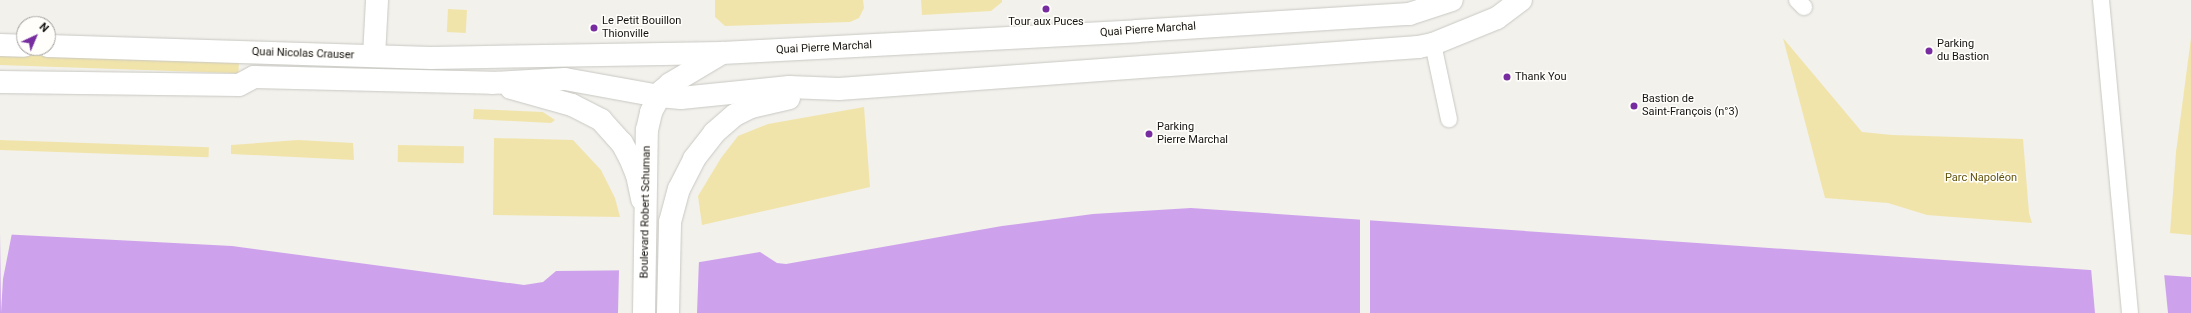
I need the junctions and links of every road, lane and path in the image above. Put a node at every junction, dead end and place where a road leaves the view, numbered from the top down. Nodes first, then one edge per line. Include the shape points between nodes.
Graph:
1 (376, 0) edge
2 (1452, 0) edge
3 (1521, 0) edge
4 (2101, 0) edge
5 (1408, 7) edge
6 (1433, 44) junction
7 (0, 45) edge
8 (16, 46) edge
9 (56, 46) edge
10 (722, 54) junction
11 (374, 56) junction
12 (558, 58) joint
13 (0, 82) edge
14 (492, 83) junction
15 (823, 90) junction
16 (655, 104) junction
17 (1448, 119) dead end
18 (646, 221) junction
19 (644, 313) edge
20 (668, 313) edge
21 (2130, 313) edge

1 - 11 main road
2 - 5 main road, Quai Pierre Marchal
3 - 6 main road via 1497,18
4 - 21 lane
5 - 10 main road, Quai Pierre Marchal via 1137,31
6 - 15 main road via 1390,50
6 - 17 lane
7 - 8 main road
9 - 11 main road, Quai Nicolas Crauser
10 - 12 main road, Quai Pierre Marchal via 648,53
10 - 16 main road, Quai Pierre Marchal via 670,84
11 - 12 main road, Quai Nicolas Crauser
13 - 14 main road via 240,85 254,77
14 - 16 main road via 565,79
14 - 18 main road via 572,105 601,120 622,143 638,175
15 - 16 main road via 789,87 681,98
15 - 20 main road via 751,107 735,115 714,133 694,159 679,189 670,222
16 - 18 main road, Boulevard Robert Schuman via 647,130
18 - 19 main road, Boulevard Robert Schuman

